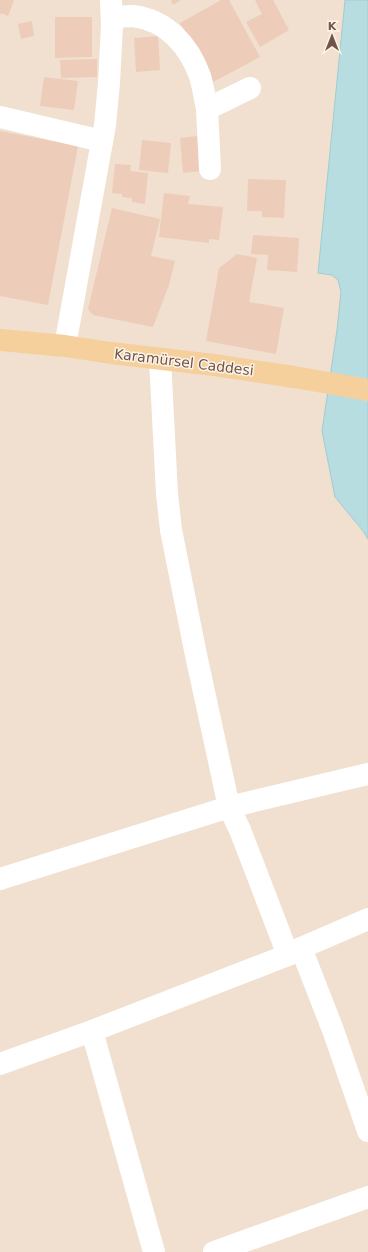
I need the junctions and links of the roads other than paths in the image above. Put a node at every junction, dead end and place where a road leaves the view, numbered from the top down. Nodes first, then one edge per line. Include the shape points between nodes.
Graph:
1 (111, 8) edge
2 (250, 88) dead end
3 (207, 109) junction
4 (0, 117) edge
5 (102, 141) junction
6 (210, 169) dead end
7 (0, 340) edge
8 (65, 346) junction
9 (160, 359) junction
10 (368, 390) edge
11 (368, 774) edge
12 (229, 807) junction
13 (0, 879) edge
14 (368, 919) edge
15 (295, 951) junction
16 (92, 1031) junction
17 (0, 1064) edge
18 (368, 1131) edge
19 (368, 1198) edge
20 (154, 1252) edge
21 (214, 1252) edge

1 - 3 street via 149,19 176,36 191,56 200,77
1 - 5 street via 109,83
2 - 3 street
3 - 6 street
4 - 5 street
5 - 8 street
7 - 8 main road, Karamürsel Caddesi
8 - 9 main road, Karamürsel Caddesi
9 - 10 main road, Karamürsel Caddesi via 214,365
9 - 12 street via 171,530
11 - 12 street
12 - 13 street
12 - 15 street
14 - 15 street
15 - 16 street
15 - 18 street via 333,1030
16 - 17 street
16 - 20 street
19 - 21 street

